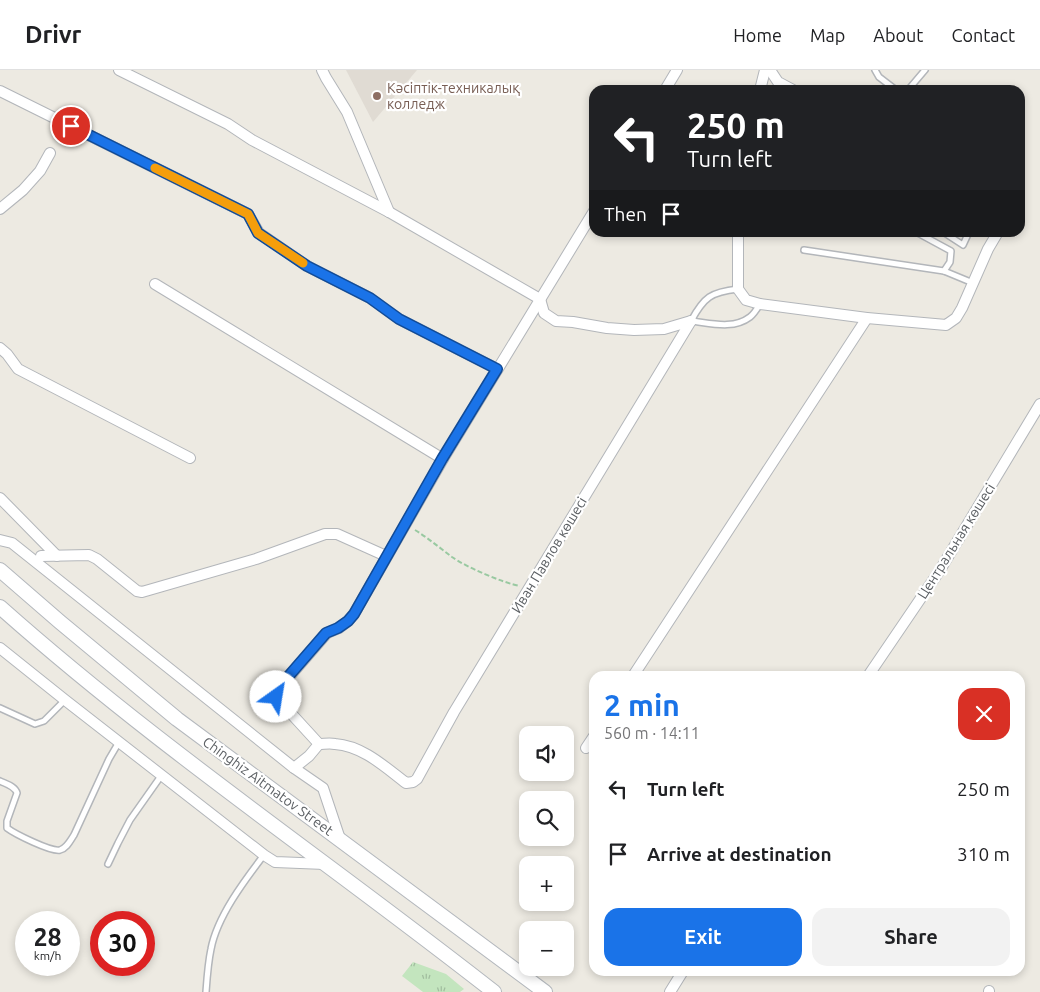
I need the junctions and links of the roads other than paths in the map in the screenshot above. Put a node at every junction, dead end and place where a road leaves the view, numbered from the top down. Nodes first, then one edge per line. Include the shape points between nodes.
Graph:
1 (119, 70) edge
2 (322, 70) edge
3 (676, 70) edge
4 (765, 70) edge
5 (770, 70) edge
6 (876, 70) edge
7 (926, 70) edge
8 (668, 85) edge
9 (761, 85) edge
10 (784, 85) edge
11 (889, 85) edge
12 (912, 85) edge
13 (0, 91) edge
14 (50, 153) dead end
15 (0, 209) edge
16 (389, 212) junction
17 (589, 218) edge
18 (738, 237) edge
19 (925, 237) edge
20 (951, 237) edge
21 (967, 237) edge
22 (995, 237) edge
23 (804, 250) dead end
24 (944, 271) junction
25 (973, 283) junction
26 (155, 284) dead end
27 (738, 289) junction
28 (540, 299) junction
29 (760, 304) junction
30 (867, 318) junction
31 (691, 321) junction
32 (0, 348) edge
33 (497, 369) junction
34 (1040, 404) edge
35 (190, 458) dead end
36 (442, 459) junction
37 (0, 498) edge
38 (0, 540) edge
39 (41, 556) dead end
40 (57, 556) junction
41 (386, 556) junction
42 (0, 570) edge
43 (0, 607) edge
44 (0, 648) edge
45 (636, 671) edge
46 (871, 671) edge
47 (65, 700) junction
48 (0, 708) edge
49 (119, 742) junction
50 (319, 744) junction
51 (589, 744) edge
52 (586, 748) dead end
53 (294, 768) junction
54 (161, 776) junction
55 (0, 781) edge
56 (340, 839) junction
57 (264, 855) junction
58 (108, 864) dead end
59 (325, 864) junction
60 (680, 976) edge
61 (488, 991) edge
62 (206, 992) edge
63 (545, 992) edge
64 (670, 992) edge

1 - 16 street via 228,124 252,140
2 - 16 street via 347,112
3 - 8 street
4 - 9 street
5 - 10 street
6 - 11 lane via 876,74
7 - 12 lane
13 - 33 street via 248,214 258,233 307,266 370,298 399,319
14 - 15 street via 40,172
16 - 28 street
17 - 28 street
18 - 27 street
19 - 24 lane via 952,252
20 - 21 lane via 964,245
22 - 25 street
23 - 24 lane
24 - 25 lane
25 - 30 street via 956,318 946,325
26 - 36 street
27 - 29 street via 746,300
27 - 31 lane via 712,295 699,306
28 - 31 street via 544,313 556,321 634,330 664,329
28 - 33 street
29 - 30 street
29 - 31 lane via 751,316 740,323 723,325
30 - 45 street
31 - 50 street, Иван Павлов көшесі via 454,712 417,779 406,783 372,756 350,747
32 - 35 street via 18,369
33 - 36 street
34 - 46 street, Центральная көшесі via 940,570
36 - 41 street
37 - 40 street
38 - 53 street via 12,542
39 - 40 street
40 - 41 street via 89,555 142,592 256,559 325,534 337,534
41 - 50 street via 354,614 338,628 326,633 276,692 276,697
42 - 56 main road, Chinghiz Aitmatov Street via 177,719
43 - 59 main road, Chinghiz Aitmatov Street via 162,742
44 - 47 street
47 - 48 lane via 44,721 35,724
47 - 49 street
49 - 54 street
49 - 55 lane via 74,835 60,850 49,849 7,828 17,790
50 - 53 street
51 - 52 street
53 - 56 street via 323,788
54 - 57 street
54 - 58 lane via 130,820
56 - 63 main road, Chinghiz Aitmatov Street
57 - 59 street via 275,862
57 - 62 lane via 220,922 211,948
59 - 61 main road, Chinghiz Aitmatov Street
60 - 64 street

